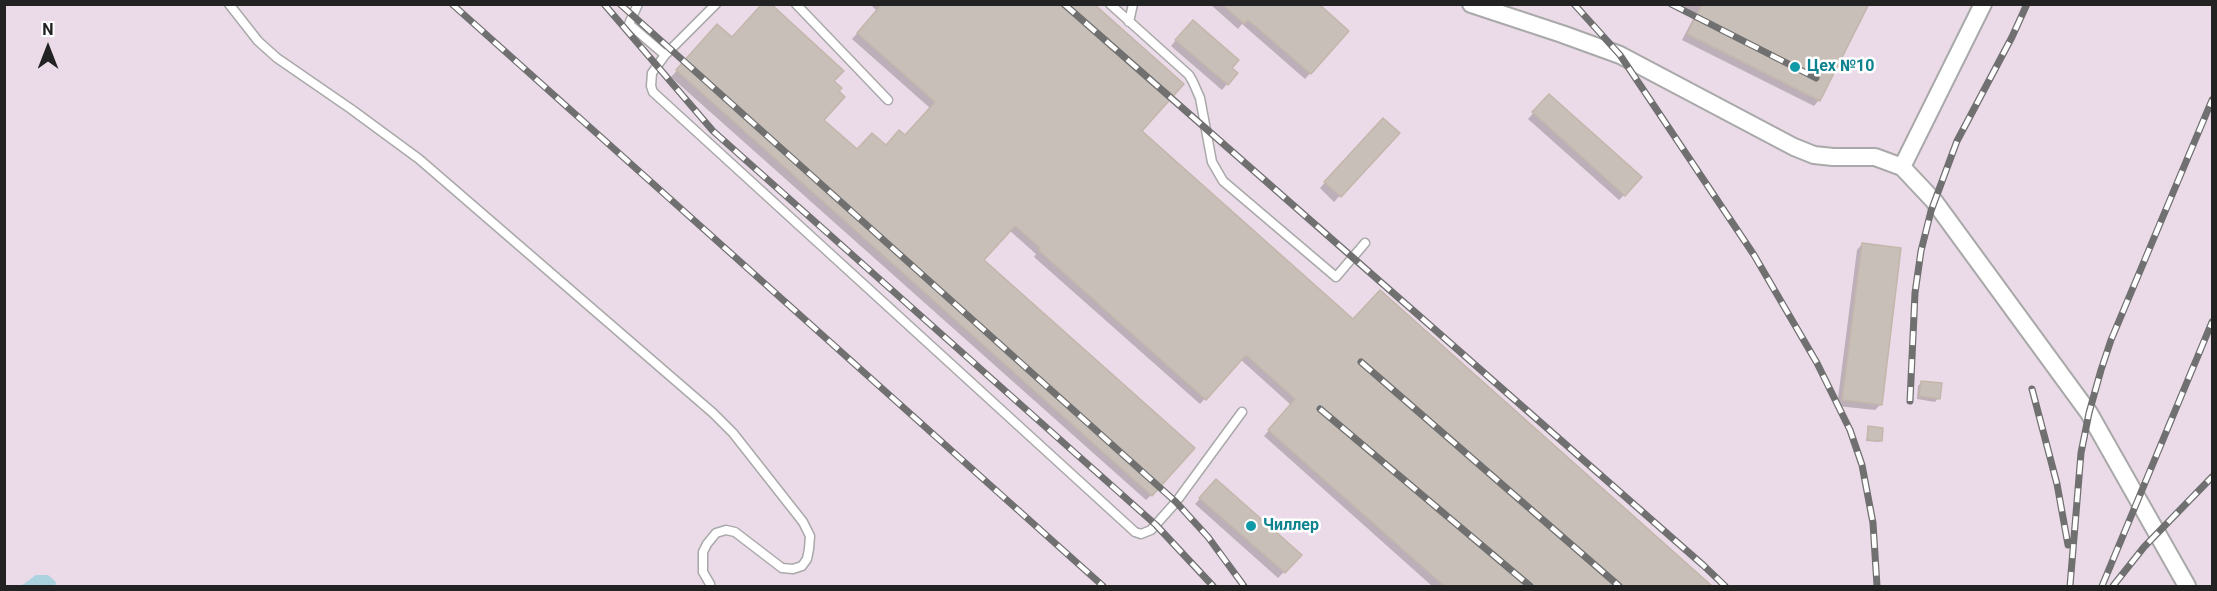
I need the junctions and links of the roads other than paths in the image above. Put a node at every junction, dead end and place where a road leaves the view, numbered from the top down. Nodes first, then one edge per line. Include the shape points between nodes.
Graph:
1 (229, 4) edge
2 (639, 4) edge
3 (716, 4) edge
4 (796, 4) edge
5 (1110, 4) edge
6 (1133, 4) edge
7 (1471, 4) edge
8 (1983, 4) edge
9 (1129, 22) junction
10 (664, 56) junction
11 (888, 100) dead end
12 (1902, 167) junction
13 (1365, 243) dead end
14 (1242, 412) dead end
15 (710, 584) dead end
16 (2187, 586) edge

1 - 15 lane via 277,58 419,159 733,433 803,522 810,536 809,549 801,566 782,568 735,532 716,533 704,552 704,572
2 - 10 lane via 629,24
3 - 10 lane
4 - 11 lane
5 - 9 lane
6 - 9 lane
7 - 12 street via 1620,55 1804,151 1833,157 1875,157
8 - 12 street
9 - 13 lane via 1193,81 1212,162 1223,181 1336,277
10 - 14 lane via 651,79 658,98 1135,532 1151,530 1176,502
12 - 16 street via 1934,201 2089,413

